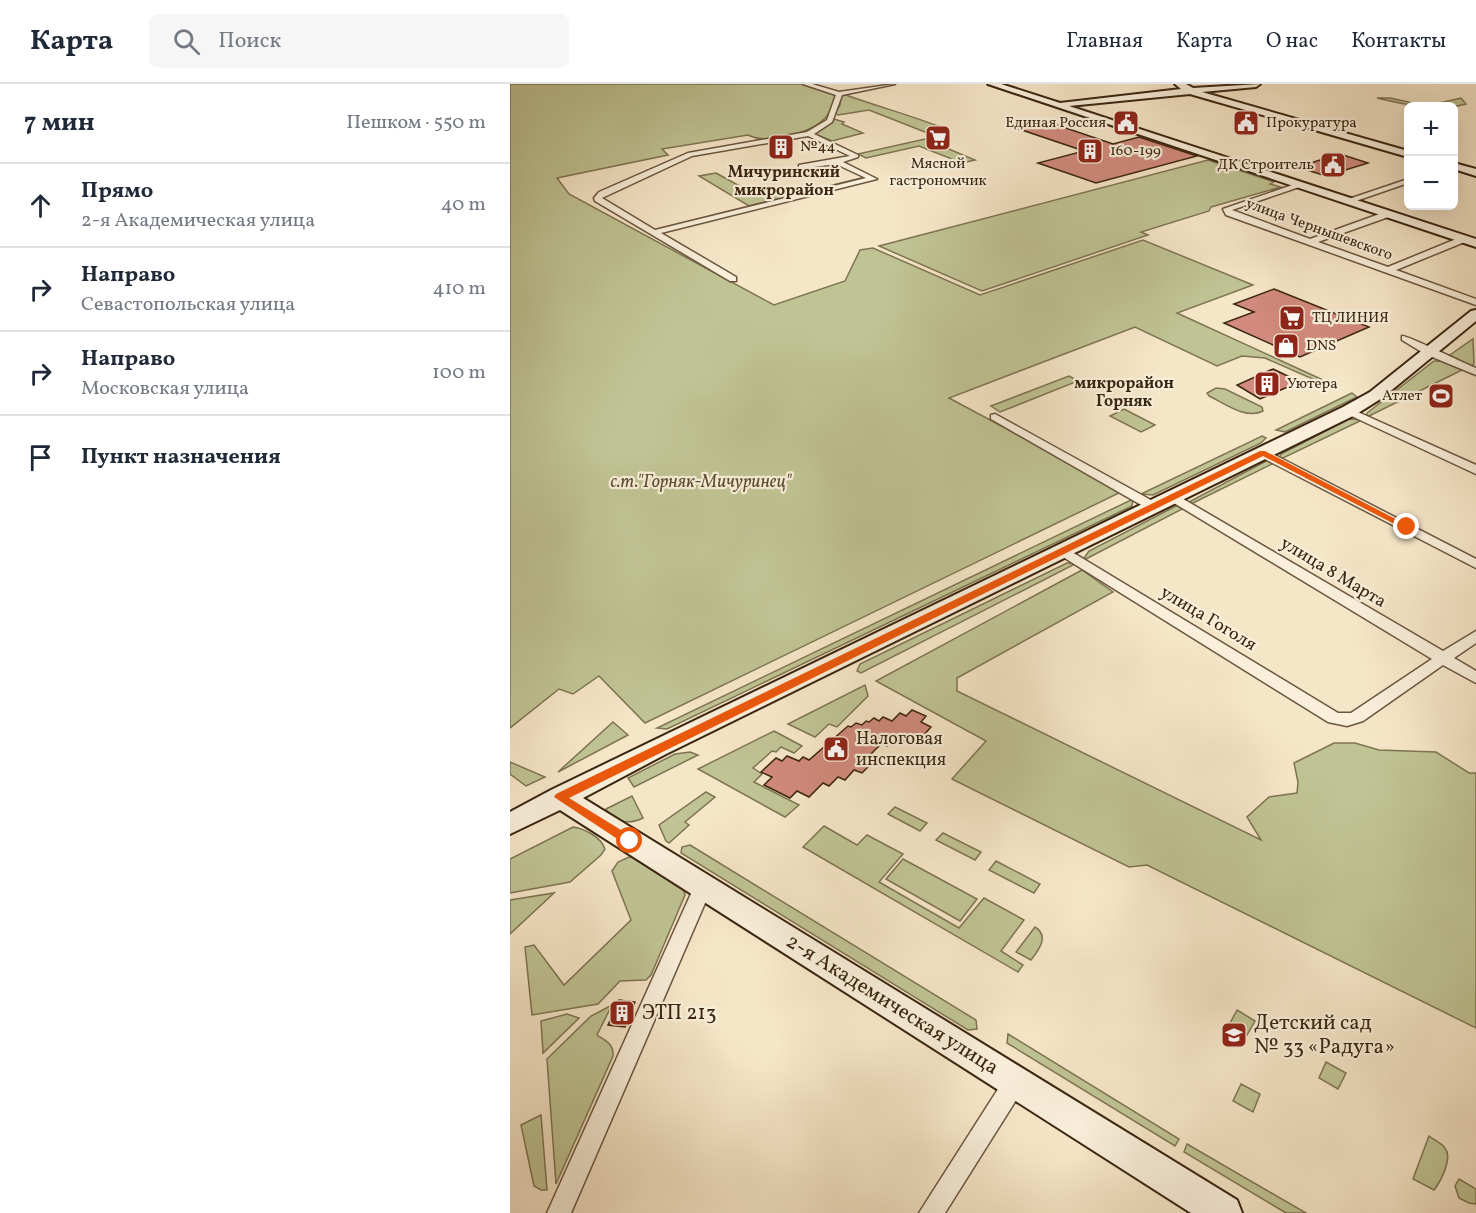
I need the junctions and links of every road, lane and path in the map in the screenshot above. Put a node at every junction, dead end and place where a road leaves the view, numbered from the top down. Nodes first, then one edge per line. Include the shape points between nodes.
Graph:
1 (806, 84) edge
2 (892, 84) edge
3 (992, 84) edge
4 (1179, 84) edge
5 (1256, 84) edge
6 (1191, 91) junction
7 (1061, 93) dead end
8 (839, 94) junction
9 (1030, 97) junction
10 (1056, 105) junction
11 (809, 134) junction
12 (1404, 153) edge
13 (837, 162) junction
14 (802, 167) dead end
15 (1458, 167) edge
16 (1476, 173) edge
17 (1404, 182) edge
18 (1301, 186) junction
19 (1347, 201) junction
20 (1388, 214) junction
21 (652, 232) junction
22 (1464, 239) junction
23 (1311, 242) junction
24 (1476, 243) edge
25 (1389, 270) junction
26 (733, 279) dead end
27 (1476, 302) edge
28 (1476, 314) edge
29 (1406, 338) dead end
30 (1429, 352) junction
31 (1476, 372) edge
32 (1349, 411) junction
33 (996, 417) dead end
34 (1263, 453) junction
35 (1476, 470) edge
36 (1173, 496) junction
37 (1154, 507) junction
38 (1062, 552) junction
39 (1476, 564) edge
40 (1476, 636) edge
41 (1441, 659) junction
42 (1476, 678) edge
43 (560, 797) junction
44 (517, 819) edge
45 (703, 887) junction
46 (1015, 1082) junction
47 (559, 1213) edge
48 (931, 1213) edge
49 (1224, 1213) edge

1 - 8 street
2 - 8 street
3 - 9 main road
4 - 6 main road
5 - 6 main road
6 - 10 main road
6 - 12 main road
7 - 9 main road
8 - 11 street via 830,121
9 - 10 main road
10 - 18 main road
11 - 13 street via 856,156
11 - 21 street via 690,154 598,198
13 - 14 street
13 - 21 street via 873,179
15 - 16 main road
17 - 19 street
18 - 19 main road
18 - 23 street, улица Чернышевского via 1227,209
19 - 20 main road
20 - 22 main road
20 - 23 street
21 - 26 street
22 - 24 main road
22 - 25 street
23 - 25 street, улица Чернышевского
25 - 27 street, улица Чернышевского
28 - 30 main road
29 - 30 street
30 - 31 street
30 - 32 main road via 1376,395
32 - 34 main road
32 - 35 street
33 - 37 street
34 - 36 main road
34 - 39 street
36 - 37 main road
36 - 41 street, улица 8 Марта
37 - 38 main road
38 - 41 street, улица Гоголя via 1334,718 1357,717
38 - 43 main road
40 - 41 street
41 - 42 street, улица 8 Марта
43 - 44 main road
43 - 45 main road, 2-я Академическая улица
45 - 46 main road, 2-я Академическая улица
45 - 47 street
46 - 48 street
46 - 49 main road, 2-я Академическая улица

